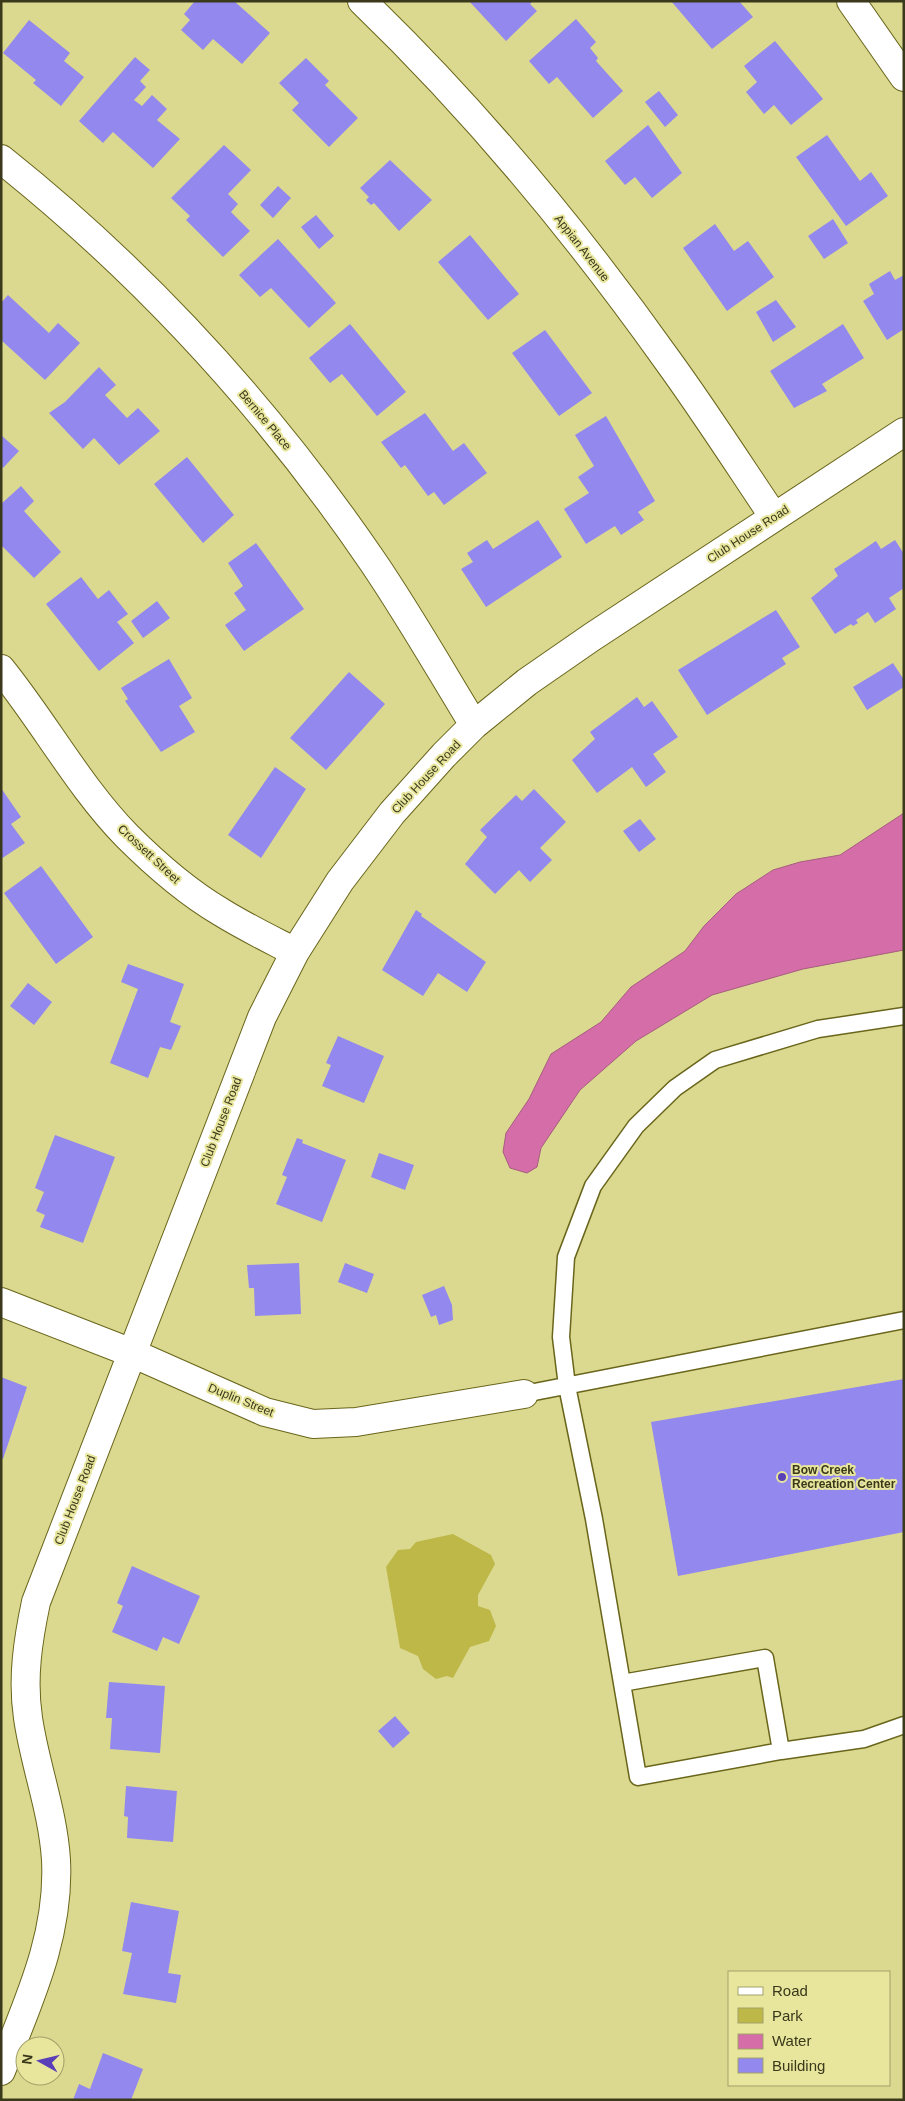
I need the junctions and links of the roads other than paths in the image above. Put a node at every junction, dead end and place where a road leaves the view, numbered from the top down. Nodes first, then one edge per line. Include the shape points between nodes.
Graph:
1 (362, 1) edge
2 (851, 1) edge
3 (904, 77) edge
4 (1, 159) edge
5 (904, 432) edge
6 (774, 517) junction
7 (1, 669) edge
8 (474, 726) junction
9 (295, 952) junction
10 (904, 1016) edge
11 (1, 1302) edge
12 (904, 1320) edge
13 (132, 1353) junction
14 (567, 1386) junction
15 (524, 1394) joint
16 (622, 1683) junction
17 (904, 1725) edge
18 (781, 1751) junction
19 (1, 2071) edge

1 - 6 street, Appian Avenue via 488,134 581,245 668,361
2 - 3 street
4 - 8 street, Bernice Place via 127,270 212,358 289,448 373,563
5 - 6 street, Club House Road
6 - 8 street, Club House Road via 527,682
7 - 9 street, Crossett Street via 29,703 87,788 126,835 171,876 220,912
8 - 9 street, Club House Road via 392,813 340,881
9 - 13 street, Club House Road via 262,1017
10 - 14 lane via 818,1029 715,1060 675,1088 636,1126 593,1186 566,1257 560,1337
11 - 13 street, Duplin Street
12 - 14 lane
13 - 15 street, Duplin Street via 265,1412 313,1424 356,1422
13 - 19 street, Club House Road via 36,1602 28,1637 24,1682 28,1719 56,1860 54,1908 46,1955
14 - 15 lane
14 - 16 lane
16 - 18 lane via 765,1658
16 - 18 lane via 638,1777
17 - 18 lane via 864,1739

